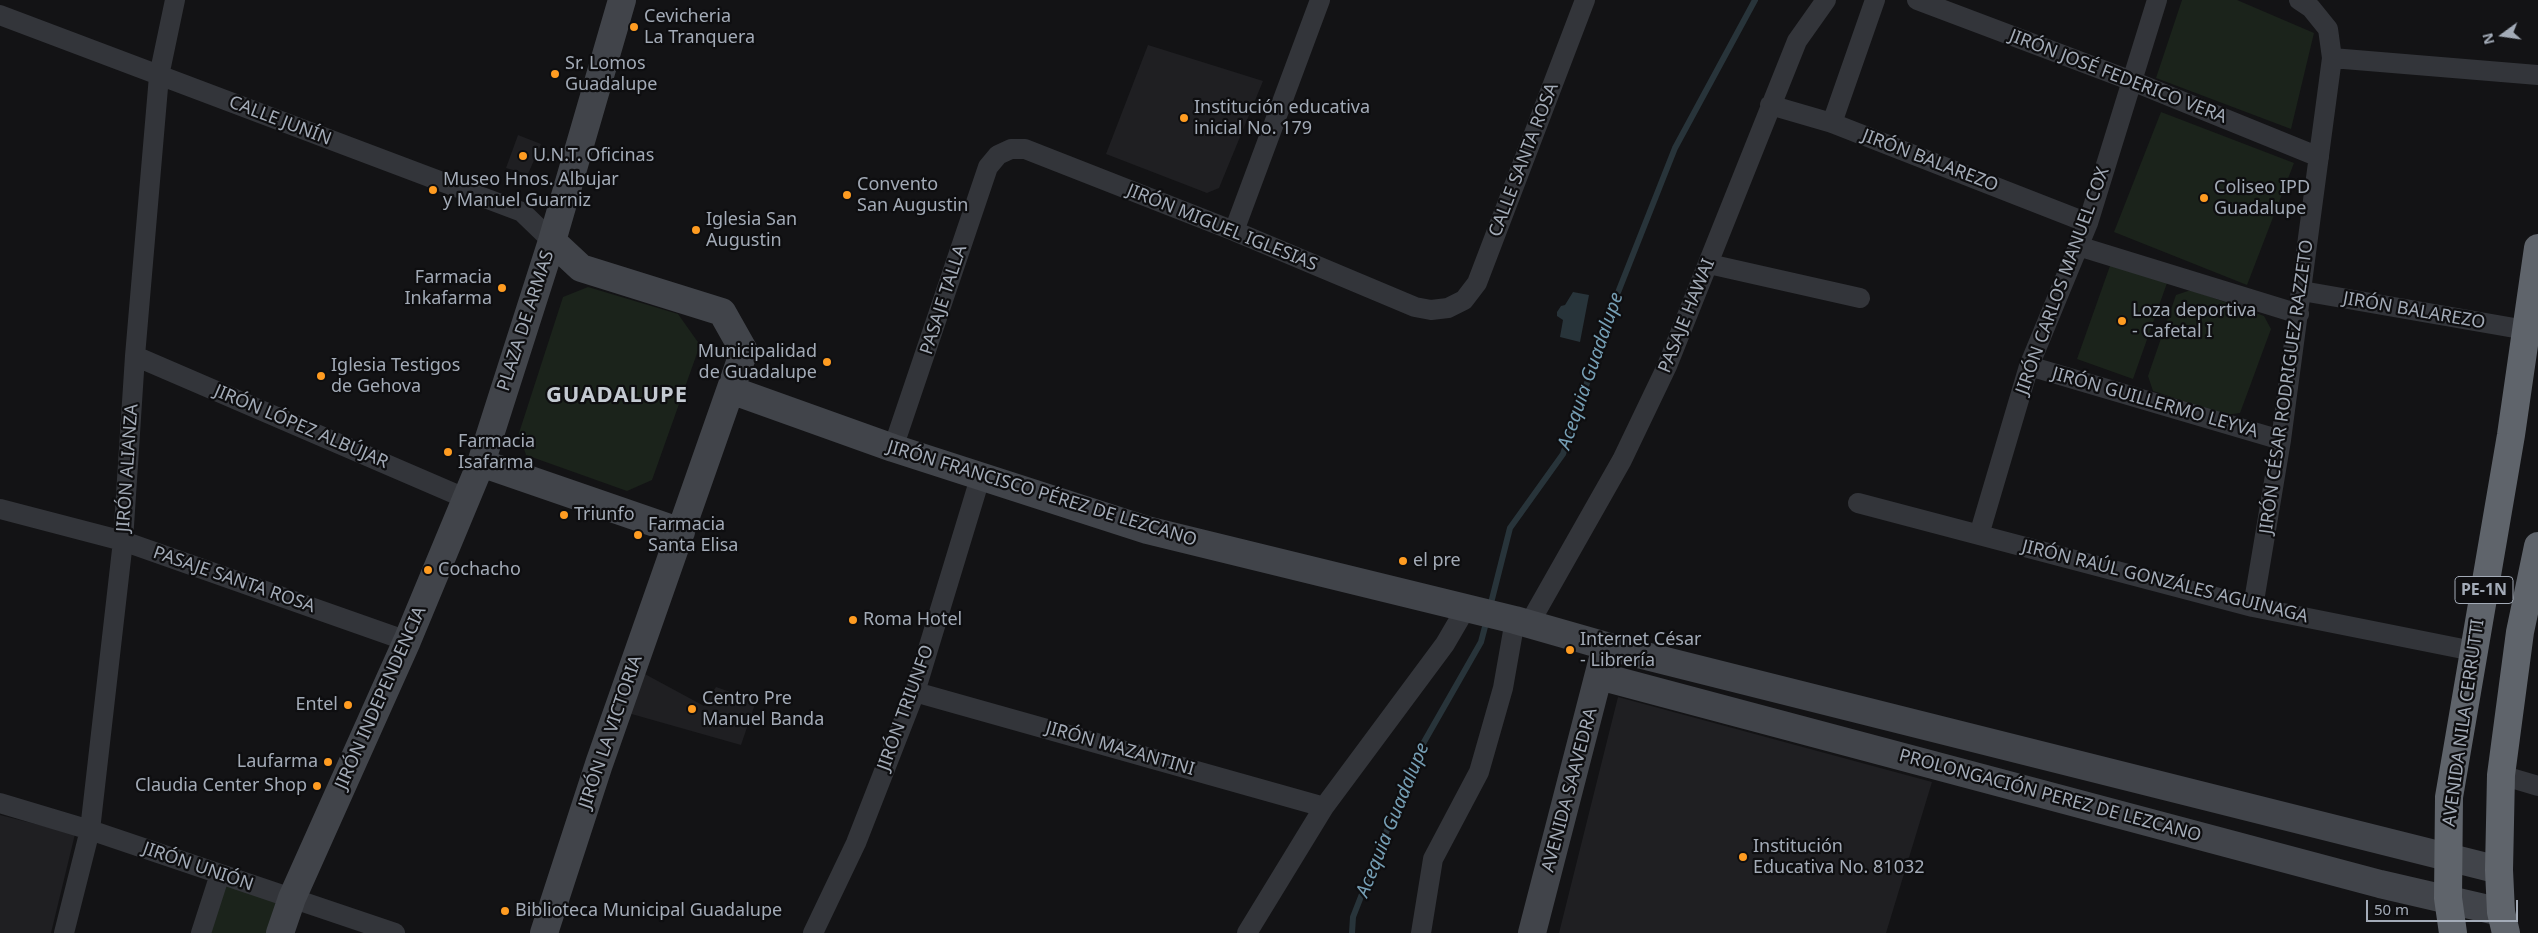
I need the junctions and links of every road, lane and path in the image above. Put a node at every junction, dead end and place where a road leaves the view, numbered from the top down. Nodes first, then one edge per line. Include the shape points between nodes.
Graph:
1 (175, 0) edge
2 (622, 0) edge
3 (1320, 0) edge
4 (1585, 0) edge
5 (1826, 0) edge
6 (1875, 0) edge
7 (1917, 0) edge
8 (2157, 0) edge
9 (2299, 0) edge
10 (0, 15) edge
11 (2332, 58) junction
12 (2538, 75) edge
13 (159, 76) junction
14 (2132, 81) junction
15 (1770, 106) junction
16 (1832, 123) junction
17 (998, 155) joint
18 (2319, 156) junction
19 (2088, 223) junction
20 (1234, 231) junction
21 (552, 241) junction
22 (2078, 246) junction
23 (2538, 248) edge
24 (1709, 264) junction
25 (2302, 291) junction
26 (2535, 291) edge
27 (1860, 298) dead end
28 (1448, 308) joint
29 (2299, 314) junction
30 (2526, 330) junction
31 (135, 356) junction
32 (2029, 366) junction
33 (731, 390) junction
34 (2281, 440) junction
35 (893, 448) junction
36 (481, 463) junction
37 (981, 475) junction
38 (467, 499) junction
39 (1858, 503) dead end
40 (0, 509) edge
41 (681, 532) junction
42 (1979, 534) junction
43 (123, 541) junction
44 (2538, 546) edge
45 (2252, 607) junction
46 (1496, 615) junction
47 (408, 641) junction
48 (1606, 646) junction
49 (2473, 651) junction
50 (1599, 676) junction
51 (915, 692) junction
52 (2501, 775) junction
53 (2538, 786) edge
54 (0, 804) edge
55 (1324, 807) junction
56 (90, 830) junction
57 (2447, 856) junction
58 (2499, 870) junction
59 (220, 874) junction
60 (292, 898) junction
61 (2448, 898) junction
62 (2504, 922) edge
63 (64, 933) edge
64 (201, 933) edge
65 (280, 933) edge
66 (395, 933) edge
67 (544, 933) edge
68 (813, 933) edge
69 (1247, 933) edge
70 (1420, 933) edge
71 (1532, 933) edge
72 (2453, 933) edge

1 - 13 street, JIRÓN ALIANZA
2 - 21 street
3 - 20 street
4 - 28 street, CALLE SANTA ROSA via 1477,283 1464,300
5 - 15 street, PASAJE HAWAI via 1797,41
6 - 16 street
7 - 14 street, JIRÓN JOSÉ FEDERICO VERA
8 - 14 street, JIRÓN CARLOS MANUEL COX
9 - 11 street, JIRÓN CÉSAR RODRIGUEZ RAZZETO via 2311,8 2328,29
10 - 13 street, CALLE JUNÍN
11 - 12 street
11 - 18 street, JIRÓN CÉSAR RODRIGUEZ RAZZETO
13 - 21 street, CALLE JUNÍN via 522,212
13 - 31 street, JIRÓN ALIANZA
14 - 18 street, JIRÓN JOSÉ FEDERICO VERA
14 - 19 street, JIRÓN CARLOS MANUEL COX
15 - 16 street, JIRÓN BALAREZO
15 - 24 street, PASAJE HAWAI
16 - 19 street, JIRÓN BALAREZO
17 - 20 street, JIRÓN MIGUEL IGLESIAS via 1011,149 1025,149
17 - 35 street, PASAJE TALLA via 988,167
18 - 25 street, JIRÓN CÉSAR RODRIGUEZ RAZZETO
19 - 22 street, JIRÓN CARLOS MANUEL COX
20 - 28 street, JIRÓN MIGUEL IGLESIAS via 1415,306 1430,310
21 - 33 street, PLAZA DE ARMAS via 581,268 722,312 744,351
21 - 36 street, PLAZA DE ARMAS
22 - 29 street
22 - 32 street, JIRÓN CARLOS MANUEL COX
23 - 26 highway, AVENIDA NILA CERRUTTI / PE-1N
24 - 27 street
24 - 46 street, PASAJE HAWAI via 1667,366 1622,460
25 - 29 street, JIRÓN CÉSAR RODRIGUEZ RAZZETO
25 - 30 street, JIRÓN BALAREZO
26 - 30 highway, AVENIDA NILA CERRUTTI / PE-1N
29 - 34 street, JIRÓN CÉSAR RODRIGUEZ RAZZETO
30 - 49 highway, AVENIDA NILA CERRUTTI / PE-1N
31 - 38 street, JIRÓN LÓPEZ ALBÚJAR
31 - 43 street, JIRÓN ALIANZA
32 - 34 street, JIRÓN GUILLERMO LEYVA
32 - 42 street, JIRÓN CARLOS MANUEL COX
33 - 35 street, JIRÓN FRANCISCO PÉREZ DE LEZCANO
33 - 41 street, PLAZA DE ARMAS
34 - 45 street, JIRÓN CÉSAR RODRIGUEZ RAZZETO
35 - 37 street, JIRÓN FRANCISCO PÉREZ DE LEZCANO
36 - 38 street, JIRÓN INDEPENDENCIA
36 - 41 street
37 - 46 street, JIRÓN FRANCISCO PÉREZ DE LEZCANO via 1147,530
37 - 51 street, JIRÓN TRIUNFO
38 - 47 street, JIRÓN INDEPENDENCIA
39 - 42 street, JIRÓN RAÚL GONZÁLES AGUINAGA
40 - 43 street, PASAJE SANTA ROSA
41 - 67 street, JIRÓN LA VICTORIA via 599,764
42 - 45 street, JIRÓN RAÚL GONZÁLES AGUINAGA
43 - 47 street, PASAJE SANTA ROSA
43 - 56 street, JIRÓN ALIANZA
44 - 52 highway, PE-1N via 2520,632
45 - 49 street, JIRÓN RAÚL GONZÁLES AGUINAGA
46 - 48 street, JIRÓN FRANCISCO PÉREZ DE LEZCANO
46 - 55 street, PASAJE HAWAI via 1445,644
46 - 70 street via 1503,688 1479,772 1433,859
47 - 60 street, JIRÓN INDEPENDENCIA
48 - 50 street, AVENIDA SAAVEDRA
48 - 57 street, PROLONGACIÓN PEREZ DE LEZCANO
49 - 57 highway, AVENIDA NILA CERRUTTI / PE-1N via 2450,798
50 - 61 street, PROLONGACIÓN PEREZ DE LEZCANO via 2361,878
50 - 71 street, AVENIDA SAAVEDRA
51 - 55 street, JIRÓN MAZANTINI
51 - 68 street, JIRÓN TRIUNFO via 856,843
52 - 53 street
52 - 58 highway, PE-1N
54 - 56 street, JIRÓN UNIÓN
55 - 69 street, PASAJE HAWAI
56 - 59 street, JIRÓN UNIÓN
56 - 63 street, JIRÓN ALIANZA
57 - 58 street, PROLONGACIÓN PEREZ DE LEZCANO
57 - 61 highway, AVENIDA NILA CERRUTTI / PE-1N
58 - 62 highway, PE-1N
59 - 60 street, JIRÓN UNIÓN
59 - 64 street
60 - 65 street, JIRÓN INDEPENDENCIA
60 - 66 street, JIRÓN UNIÓN
61 - 62 street, PROLONGACIÓN PEREZ DE LEZCANO
61 - 72 highway, AVENIDA NILA CERRUTTI / PE-1N

